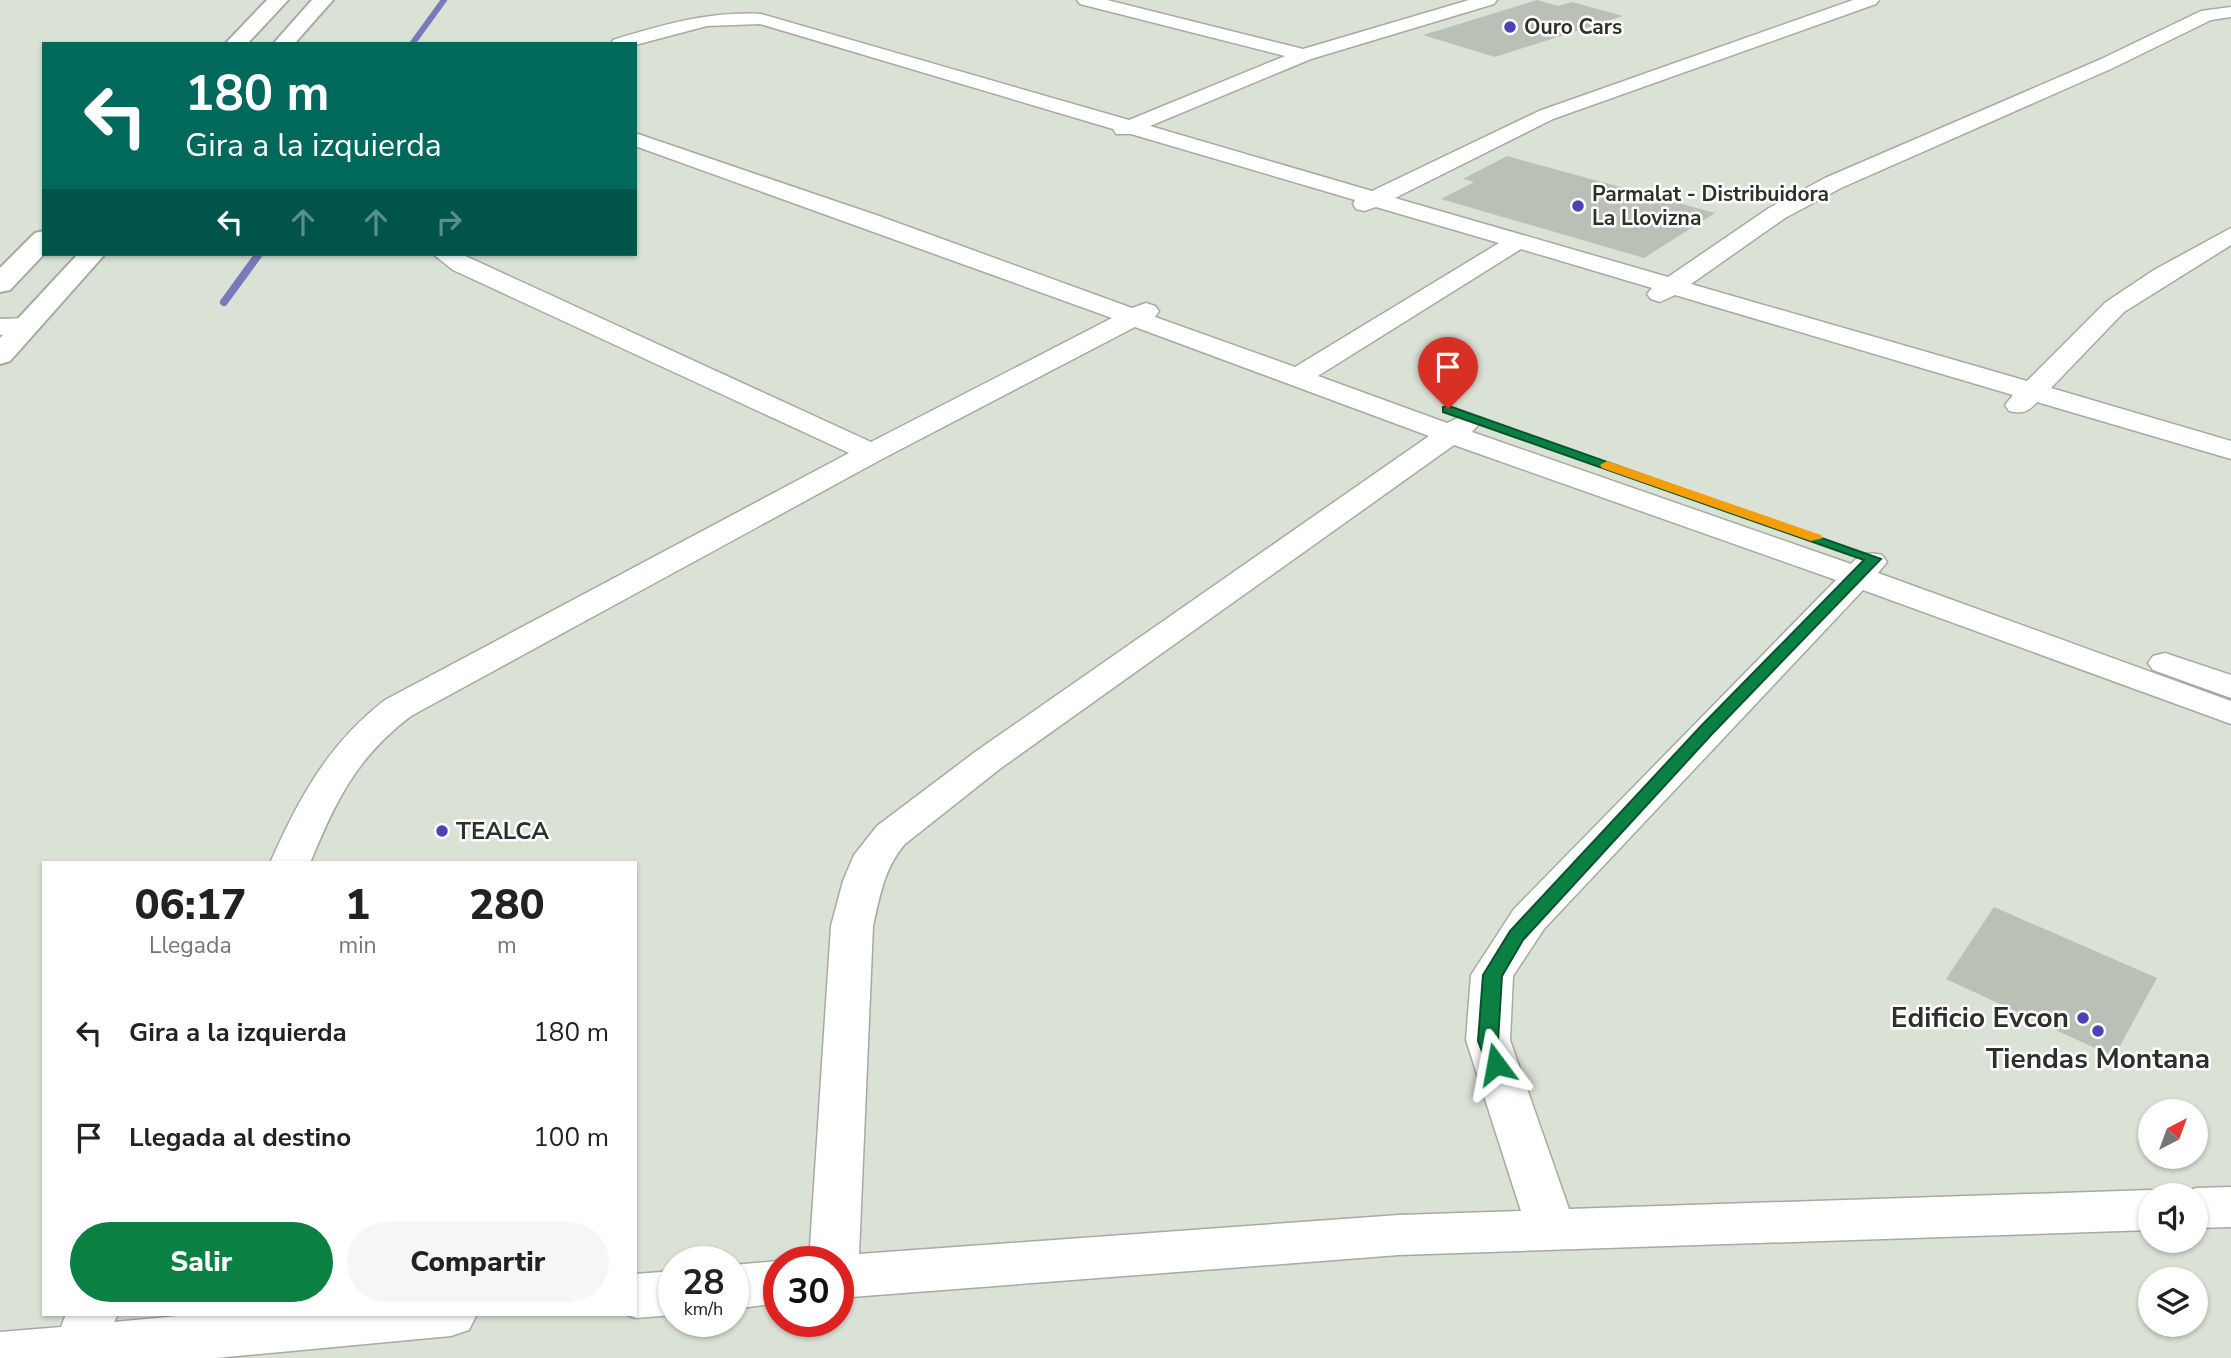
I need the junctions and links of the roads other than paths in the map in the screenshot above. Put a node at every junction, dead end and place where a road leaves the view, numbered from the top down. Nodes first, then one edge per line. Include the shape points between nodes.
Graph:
1 (278, 0) edge
2 (323, 0) edge
3 (1086, 0) edge
4 (1448, 0) edge
5 (1489, 0) edge
6 (1862, 1) edge
7 (2187, 2) edge
8 (780, 3) dead end
9 (1468, 6) junction
10 (2222, 10) edge
11 (735, 16) junction
12 (237, 42) edge
13 (285, 42) edge
14 (627, 42) edge
15 (637, 48) edge
16 (1304, 55) junction
17 (639, 129) edge
18 (1121, 131) junction
19 (1365, 203) junction
20 (2231, 235) edge
21 (42, 241) edge
22 (1510, 246) junction
23 (90, 256) edge
24 (449, 256) edge
25 (0, 284) edge
26 (1663, 291) junction
27 (1145, 312) junction
28 (13, 326) edge
29 (0, 355) edge
30 (1309, 370) junction
31 (2025, 398) junction
32 (1463, 426) junction
33 (2231, 450) edge
34 (872, 453) junction
35 (2231, 468) edge
36 (1865, 567) junction
37 (2231, 687) edge
38 (2231, 713) edge
39 (291, 861) edge
40 (2231, 1207) edge
41 (2208, 1208) edge
42 (2138, 1210) edge
43 (1551, 1229) junction
44 (835, 1246) edge
45 (854, 1276) edge
46 (658, 1294) edge
47 (637, 1296) edge
48 (412, 1316) edge
49 (84, 1333) edge
50 (0, 1356) edge

1 - 12 street
2 - 13 street
3 - 16 street
4 - 9 street
5 - 9 street
6 - 19 street via 1546,115
7 - 10 street
8 - 11 street
9 - 16 street
10 - 26 street via 1833,183 1777,213
11 - 14 street via 702,20
11 - 15 street
11 - 18 street via 742,26
16 - 18 street
17 - 27 street
18 - 19 street
19 - 22 street
20 - 31 street via 2115,307
21 - 25 street
22 - 26 street
22 - 30 street
23 - 28 street
24 - 34 street
26 - 31 street
27 - 30 street
27 - 34 street
28 - 29 street
30 - 32 street
31 - 33 street
31 - 35 street
32 - 36 street via 1540,467
32 - 44 street via 918,811 874,855 852,926
34 - 39 street via 398,708 353,745 334,769
36 - 37 street
36 - 38 street
36 - 43 street via 1529,919 1492,975 1488,1041
40 - 41 street
42 - 43 street
43 - 45 street via 1399,1235
46 - 47 street
48 - 49 street
49 - 50 street

